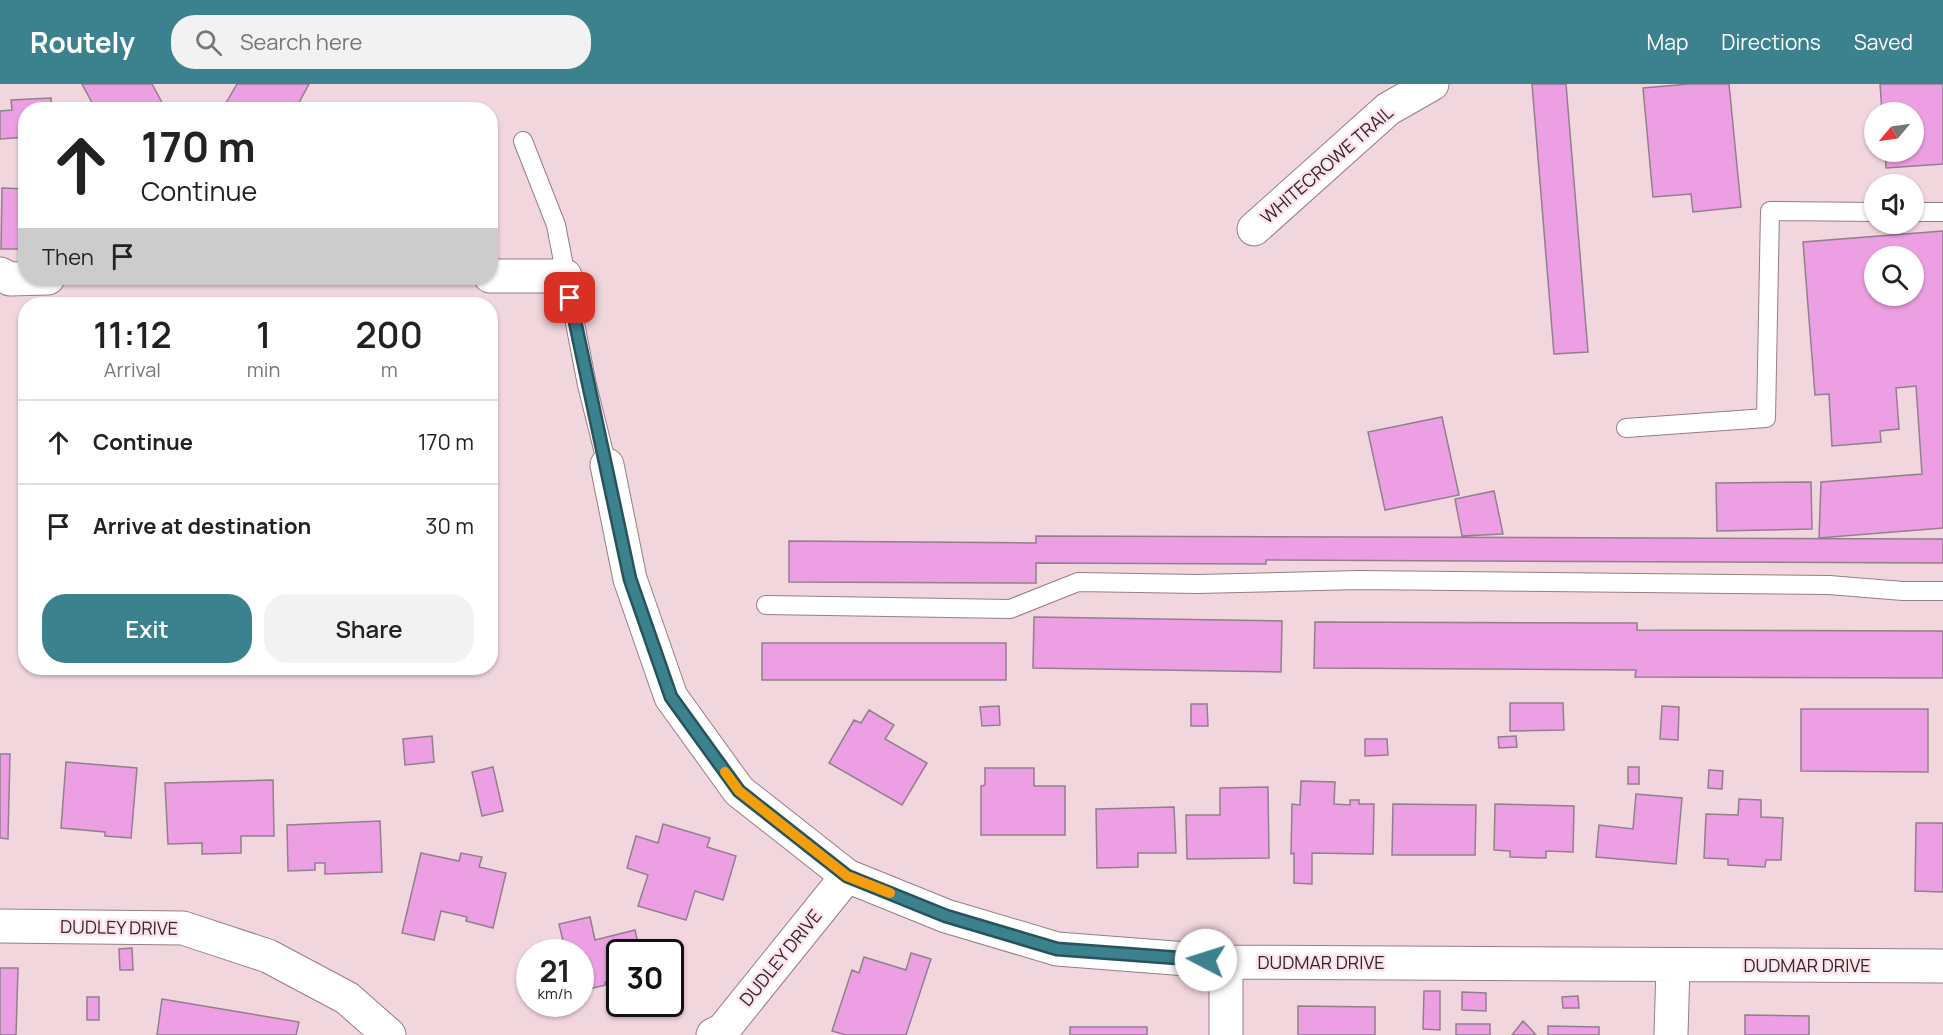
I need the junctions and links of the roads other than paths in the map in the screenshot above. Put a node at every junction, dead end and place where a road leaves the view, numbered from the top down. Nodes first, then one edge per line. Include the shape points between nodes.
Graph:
1 (1432, 84) edge
2 (524, 141) dead end
3 (1864, 212) edge
4 (1924, 212) edge
5 (1943, 212) edge
6 (1254, 229) dead end
7 (0, 274) edge
8 (498, 276) edge
9 (565, 276) junction
10 (18, 279) edge
11 (1626, 428) dead end
12 (607, 465) joint
13 (1943, 591) edge
14 (766, 605) dead end
15 (847, 876) junction
16 (0, 926) edge
17 (1226, 962) junction
18 (1673, 966) junction
19 (1943, 966) edge
20 (720, 1033) edge
21 (389, 1035) edge
22 (1226, 1035) edge
23 (1671, 1035) edge

1 - 6 street, WHITECROWE TRAIL via 1388,109
2 - 9 lane via 556,225
3 - 11 lane via 1770,212 1766,418
4 - 5 lane
7 - 10 street
8 - 9 street
9 - 12 lane
12 - 15 street, DUDMAR DRIVE via 630,579 671,697 739,791
13 - 14 lane via 1829,585 1359,580 1078,582 1010,609
15 - 17 street, DUDMAR DRIVE via 946,916 1057,949
15 - 20 street, DUDLEY DRIVE
16 - 21 street, DUDLEY DRIVE via 183,928 268,956 347,998
17 - 18 street, DUDMAR DRIVE
17 - 22 street
18 - 19 street, DUDMAR DRIVE
18 - 23 street

